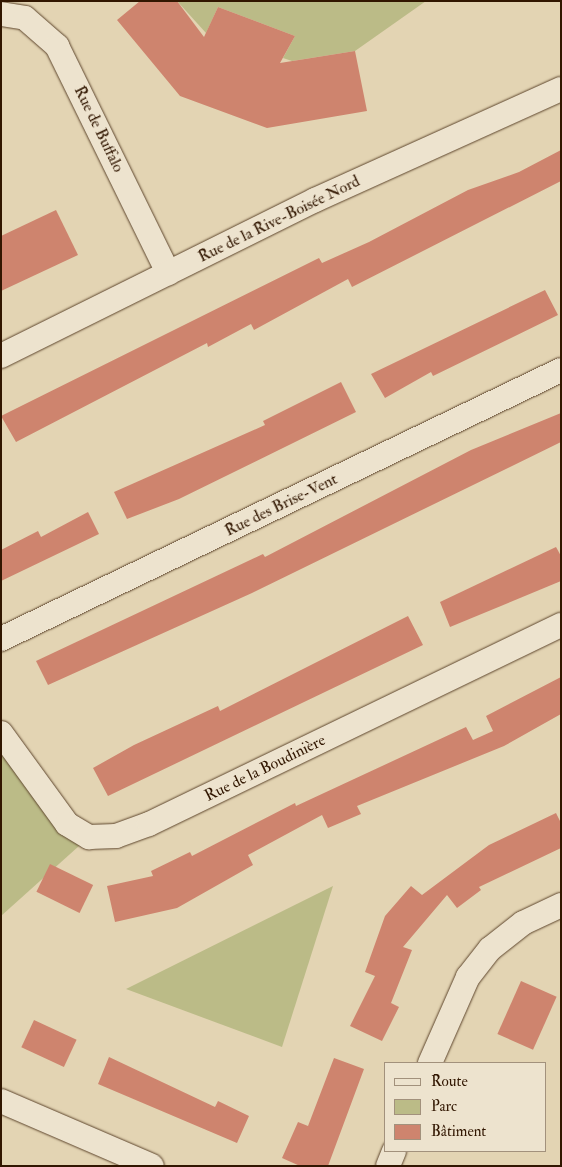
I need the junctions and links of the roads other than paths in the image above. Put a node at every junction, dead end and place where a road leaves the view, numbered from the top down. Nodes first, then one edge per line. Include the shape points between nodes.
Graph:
1 (1, 14) edge
2 (561, 89) edge
3 (168, 273) junction
4 (1, 356) edge
5 (561, 370) edge
6 (561, 625) edge
7 (1, 639) edge
8 (1, 733) edge
9 (561, 905) edge
10 (430, 1062) edge
11 (1, 1101) edge
12 (394, 1152) edge
13 (152, 1166) edge
14 (388, 1166) edge

1 - 3 street, Rue de Buffalo via 25,18 57,46
2 - 3 street, Rue de la Rive-Boisée Nord via 315,200
3 - 4 street, Rue de la Rive-Boisée Nord
5 - 7 street, Rue des Brise-Vent
6 - 8 street, Rue de la Boudinière via 149,824 116,836 89,837 67,824
9 - 10 street via 523,923 490,949 468,977
11 - 13 street
12 - 14 street

